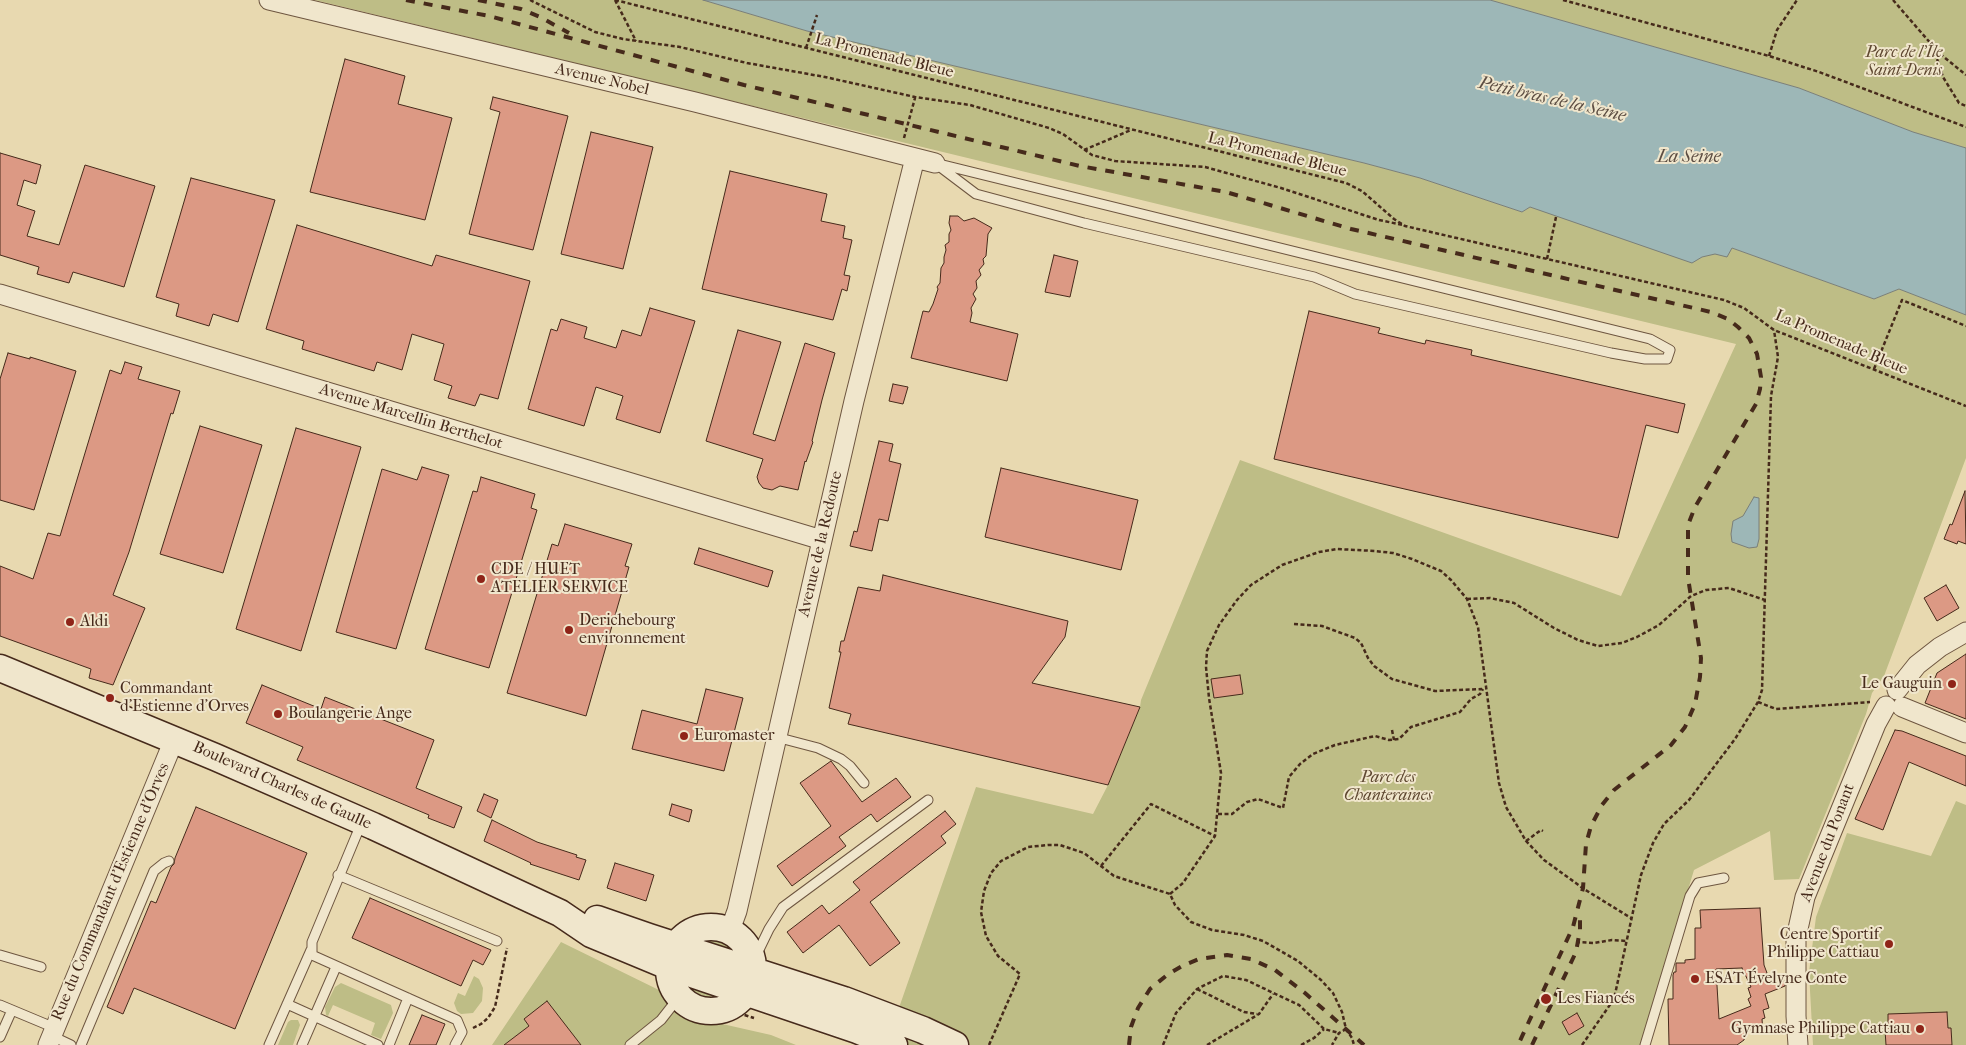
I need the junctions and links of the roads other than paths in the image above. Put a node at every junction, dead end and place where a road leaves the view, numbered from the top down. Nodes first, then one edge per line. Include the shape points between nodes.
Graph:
1 (269, 0) edge
2 (907, 156) junction
3 (935, 164) junction
4 (0, 294) edge
5 (822, 540) junction
6 (1966, 632) edge
7 (0, 668) edge
8 (1892, 701) junction
9 (1966, 733) edge
10 (776, 737) junction
11 (174, 740) junction
12 (864, 783) dead end
13 (928, 800) dead end
14 (362, 821) junction
15 (168, 861) dead end
16 (338, 875) junction
17 (1724, 878) dead end
18 (730, 930) junction
19 (497, 941) road end
20 (311, 949) junction
21 (0, 954) edge
22 (671, 956) junction
23 (336, 967) junction
24 (41, 968) dead end
25 (751, 975) junction
26 (679, 997) junction
27 (408, 998) junction
28 (287, 1004) junction
29 (0, 1005) edge
30 (12, 1010) junction
31 (314, 1018) junction
32 (52, 1036) edge
33 (0, 1037) edge
34 (71, 1045) edge
35 (81, 1045) edge
36 (269, 1045) edge
37 (302, 1045) edge
38 (378, 1045) edge
39 (389, 1045) edge
40 (455, 1045) edge
41 (630, 1045) edge
42 (894, 1045) edge
43 (954, 1045) edge
44 (1645, 1045) edge
45 (1798, 1045) edge

1 - 2 street, Avenue Nobel
2 - 3 street, Avenue Nobel
2 - 5 street, Avenue de la Redoute
3 - 3 lane via 1650,339 1670,350 1667,360 1611,353 1356,294 1314,277 976,194
4 - 5 street, Avenue Marcellin Berthelot
5 - 10 street, Avenue de la Redoute
6 - 8 street, Avenue du Ponant via 1917,664
7 - 11 main road, Boulevard Charles de Gaulle
8 - 9 street
8 - 45 street, Avenue du Ponant via 1876,724 1805,897 1796,938
10 - 12 lane via 818,748 841,759
10 - 18 street, Avenue de la Redoute
11 - 14 main road, Boulevard Charles de Gaulle
11 - 32 street, Rue du Commandant d'Estienne d'Orves
13 - 25 lane via 783,907 769,929
14 - 16 lane
14 - 22 main road, Boulevard Charles de Gaulle via 560,913 591,934
15 - 35 lane via 154,871
16 - 19 lane
16 - 20 lane
17 - 44 lane via 1698,883 1690,896
18 - 22 main road via 708,926 694,930 682,937
18 - 25 main road via 743,940 749,950
20 - 23 lane via 316,958
20 - 28 lane
21 - 24 lane
22 - 25 main road, Boulevard Charles de Gaulle
22 - 26 main road via 673,987
23 - 27 lane
23 - 31 lane
25 - 26 main road via 733,1005 718,1011 694,1008
25 - 42 main road, Boulevard Charles de Gaulle via 857,1030
25 - 43 main road, Boulevard Charles de Gaulle via 877,1011
26 - 41 lane via 661,1020
27 - 39 lane
27 - 40 lane via 457,1020 462,1030
28 - 31 lane
28 - 36 lane
29 - 30 lane
30 - 32 lane
30 - 33 lane
31 - 37 lane
31 - 38 lane
32 - 34 lane

